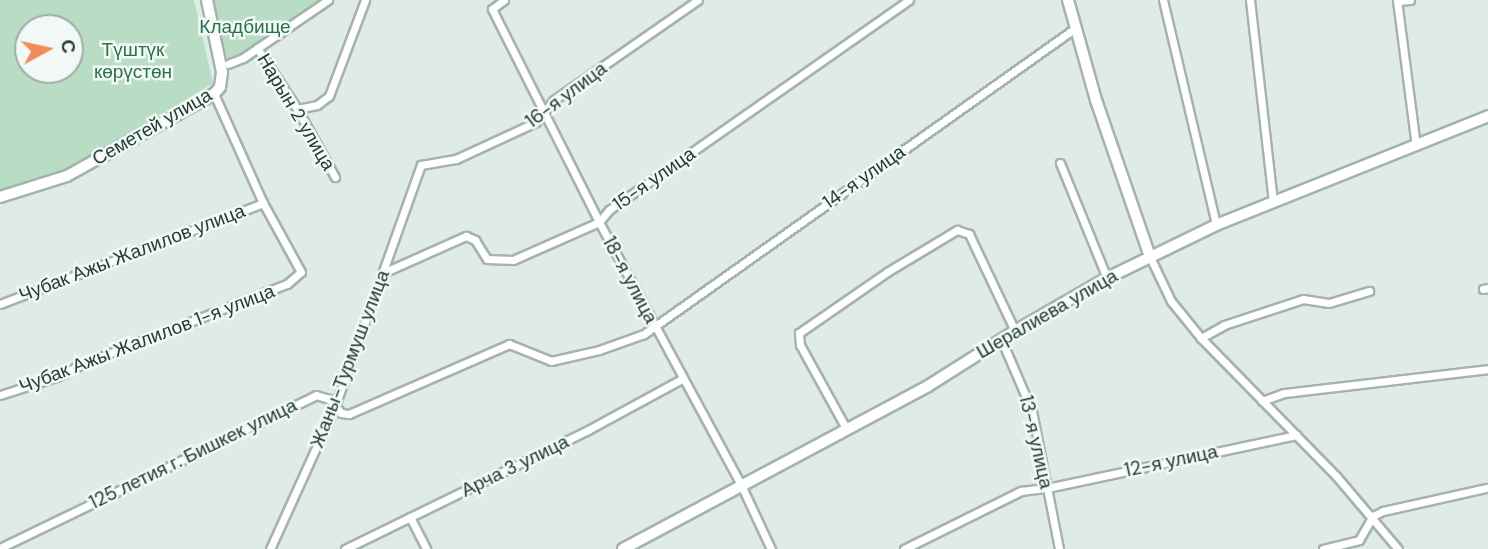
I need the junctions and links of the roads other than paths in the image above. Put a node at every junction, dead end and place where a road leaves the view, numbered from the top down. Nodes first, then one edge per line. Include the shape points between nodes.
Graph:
1 (206, 0) edge
2 (328, 0) edge
3 (365, 0) edge
4 (504, 0) edge
5 (698, 0) edge
6 (909, 0) edge
7 (1068, 0) edge
8 (1163, 0) edge
9 (1250, 0) edge
10 (1410, 0) edge
11 (1397, 1) edge
12 (1074, 29) junction
13 (257, 48) junction
14 (228, 64) dead end
15 (215, 93) junction
16 (298, 108) junction
17 (544, 112) junction
18 (1488, 116) edge
19 (1416, 146) junction
20 (1060, 163) dead end
21 (421, 165) joint
22 (335, 177) dead end
23 (0, 197) edge
24 (1273, 201) junction
25 (263, 203) junction
26 (599, 222) junction
27 (1216, 225) junction
28 (1150, 257) junction
29 (385, 272) junction
30 (1107, 278) junction
31 (1369, 290) dead end
32 (0, 304) edge
33 (654, 325) junction
34 (1015, 331) junction
35 (1201, 338) junction
36 (1001, 339) junction
37 (1488, 369) edge
38 (682, 379) junction
39 (0, 395) edge
40 (1262, 401) junction
41 (335, 406) junction
42 (847, 430) junction
43 (1296, 435) junction
44 (741, 485) junction
45 (1047, 488) junction
46 (1486, 488) edge
47 (1373, 516) junction
48 (410, 517) junction
49 (0, 548) edge
50 (270, 549) edge
51 (345, 549) edge
52 (426, 549) edge
53 (623, 549) edge
54 (771, 549) edge
55 (904, 549) edge
56 (1059, 549) edge
57 (1322, 549) edge
58 (1398, 549) edge

1 - 15 street, Семетей улица via 222,72
2 - 13 street
3 - 16 street via 329,96 317,105
4 - 17 street, 18-я улица via 492,9
5 - 17 street, 16-я улица via 554,100
6 - 26 street, 15-я улица via 609,210
7 - 12 street
8 - 27 street
9 - 24 street
10 - 11 street
11 - 19 street
12 - 28 street
12 - 33 street, 14-я улица
13 - 14 street
13 - 16 street, Нарын 2 улица
15 - 23 street, Семетей улица via 67,176
15 - 25 street, Чубак Ажы Жалилов 1-я улица
16 - 22 street, Нарын 2 улица
17 - 21 street, 16-я улица via 536,122 463,156
17 - 26 street, 18-я улица
18 - 19 street, Шералиева улица
19 - 24 street, Шералиева улица
20 - 30 street
21 - 29 street, Жаны-Турмуш улица
24 - 27 street, Шералиева улица
25 - 32 street, Чубак Ажы Жалилов улица
25 - 39 street, Чубак Ажы Жалилов 1-я улица via 301,272 287,284 57,377
26 - 29 street, 15-я улица via 513,260 487,259 475,240 466,236
26 - 33 street, 18-я улица
27 - 28 street, Шералиева улица
28 - 30 street, Шералиева улица
28 - 35 street via 1171,301
29 - 41 street, Жаны-Турмуш улица
30 - 34 street, Шералиева улица
31 - 35 street via 1329,303 1303,299 1224,325
33 - 38 street, 18-я улица
33 - 41 street, 125 летия г. Бишкек улица via 644,334 599,350 551,361 509,344 349,414
34 - 36 street, Шералиева улица
34 - 42 street via 969,234 957,230 799,333 800,345
35 - 40 street
36 - 42 street, Шералиева улица
36 - 45 street, 13-я улица via 1032,411
37 - 40 street via 1284,393
38 - 44 street, 18-я улица
38 - 48 street, Арча 3 улица
40 - 43 street
41 - 49 street, 125 летия г. Бишкек улица via 323,396 309,398
41 - 50 street, Жаны-Турмуш улица
42 - 44 street, Шералиева улица
43 - 45 street, 12-я улица
43 - 47 street
44 - 53 street, Шералиева улица
44 - 54 street, 18-я улица
45 - 55 street, 12-я улица via 1021,491
45 - 56 street, 13-я улица
46 - 47 street
47 - 57 street via 1359,540
47 - 58 street
48 - 51 street, Арча 3 улица
48 - 52 street

